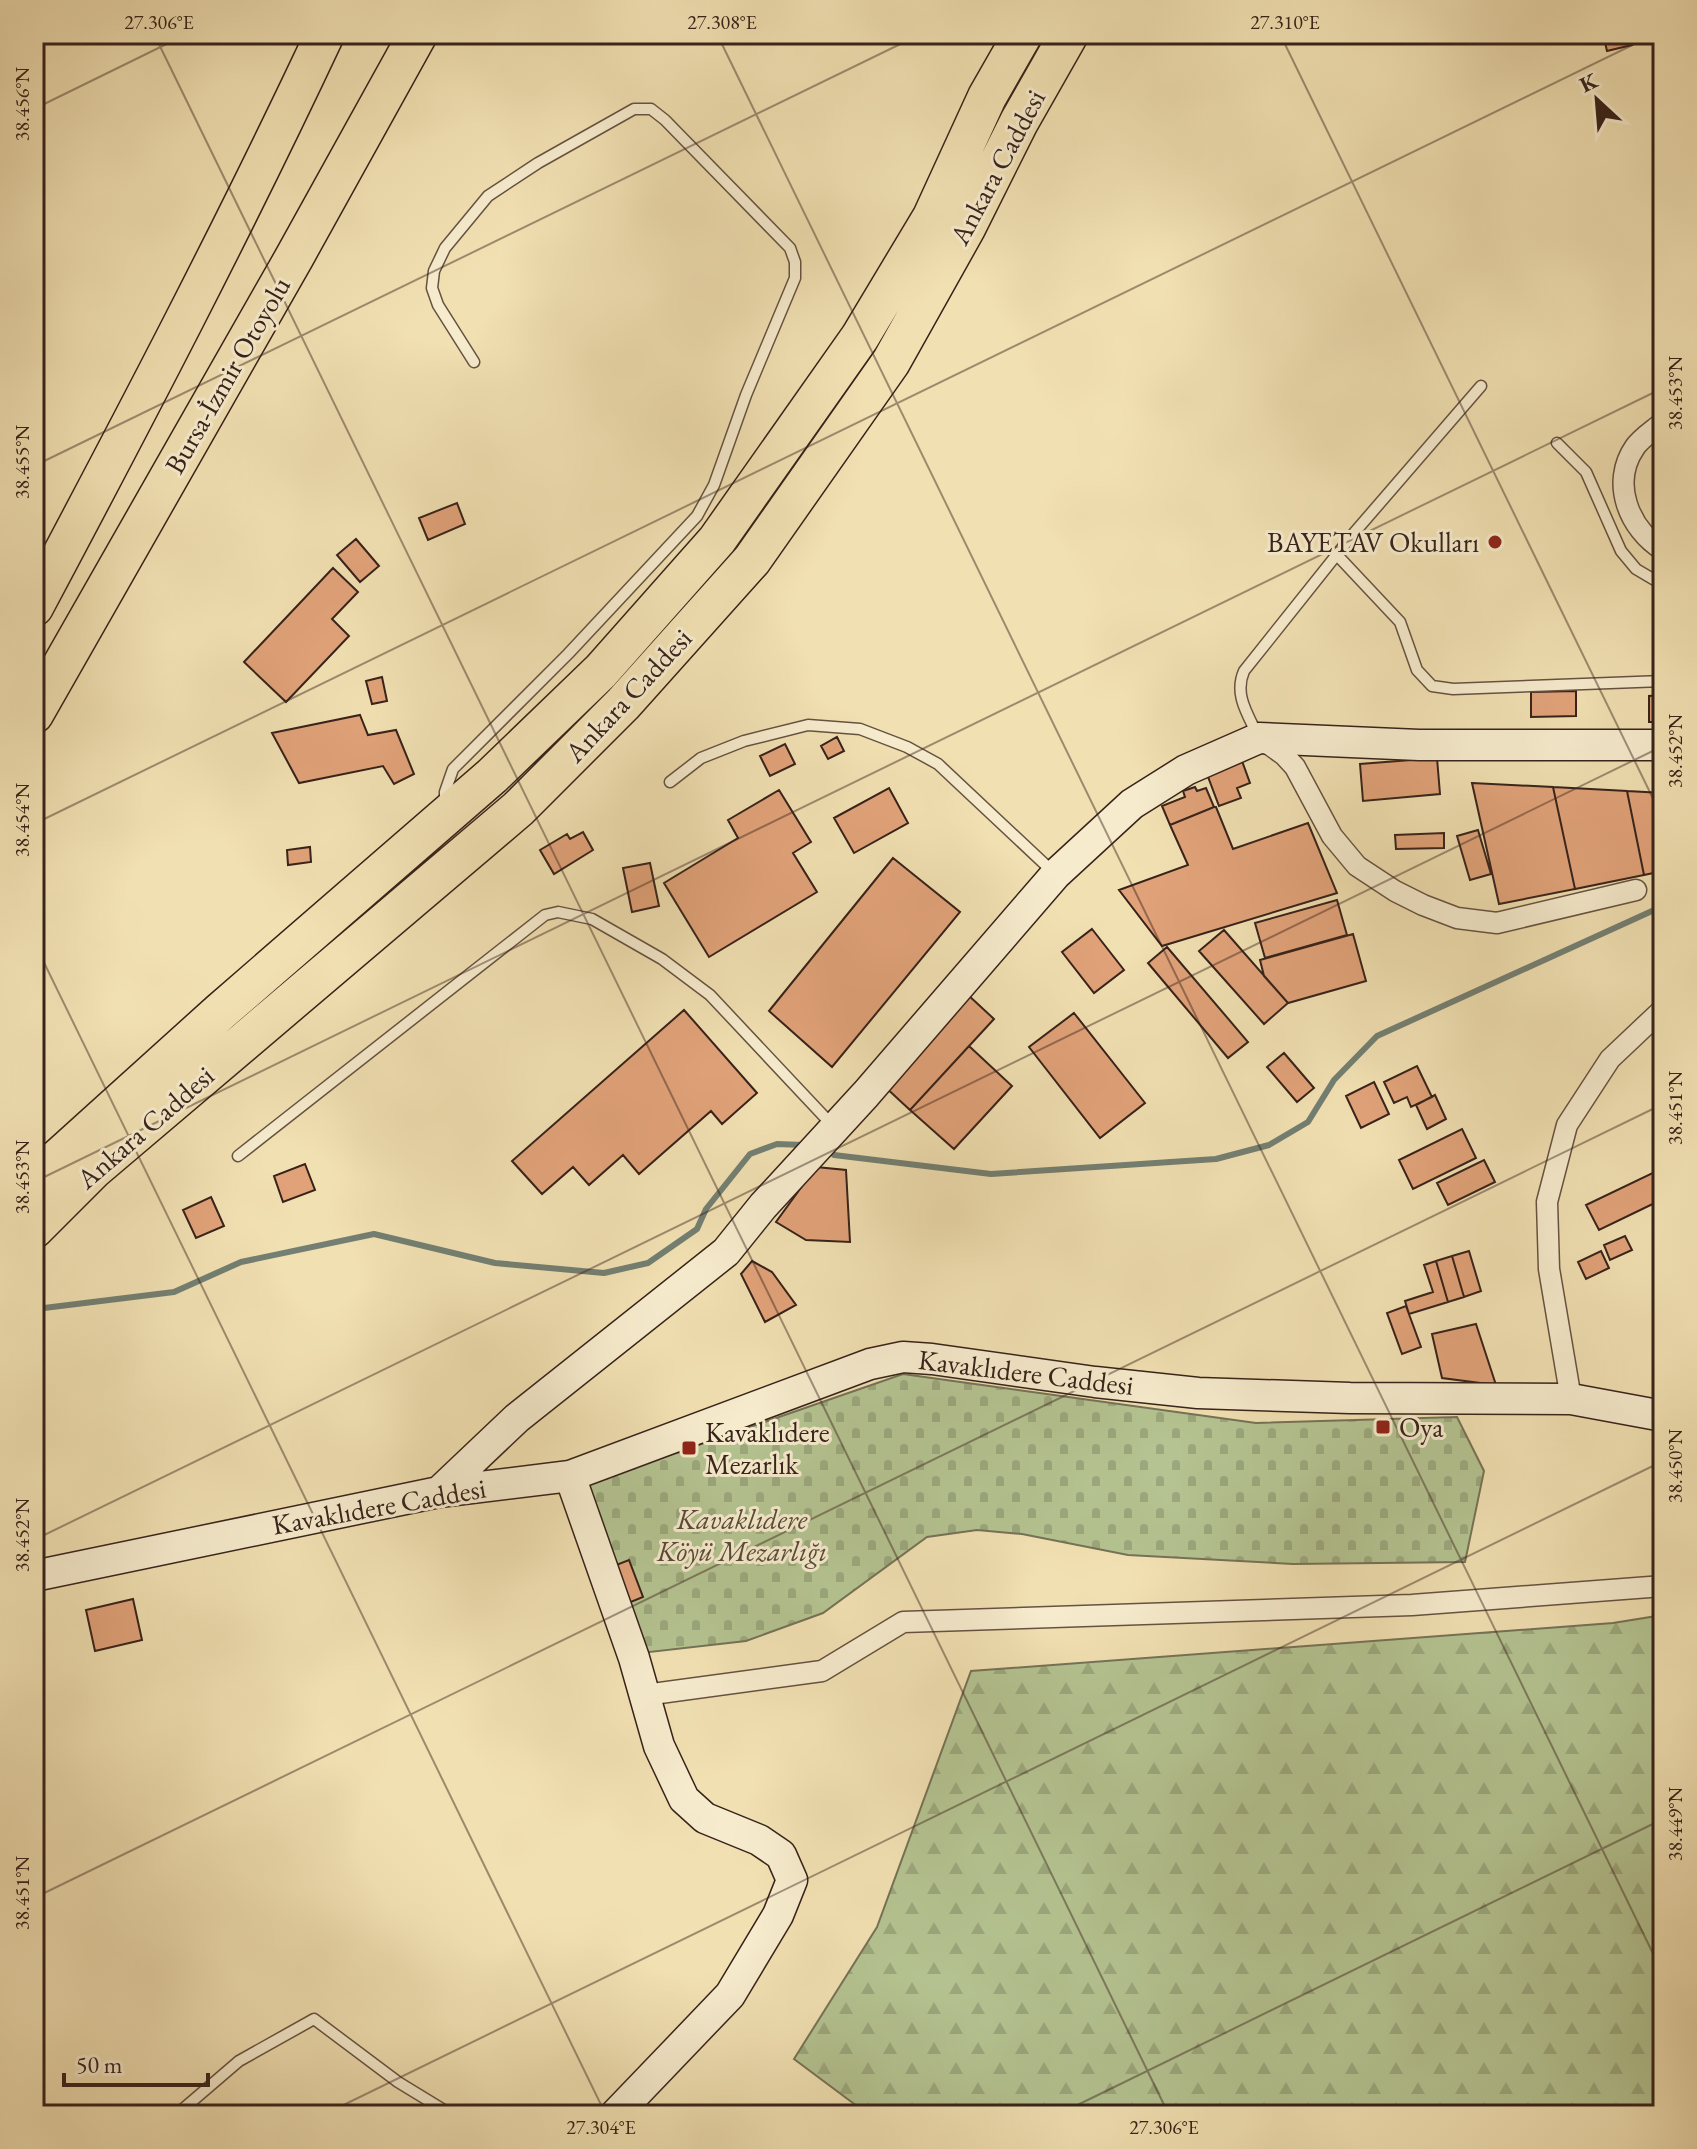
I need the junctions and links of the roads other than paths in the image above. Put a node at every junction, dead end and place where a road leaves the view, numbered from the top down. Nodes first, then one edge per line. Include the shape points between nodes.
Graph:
1 (325, 34) edge
2 (418, 34) edge
3 (1023, 34) edge
4 (1069, 34) edge
5 (474, 362) dead end
6 (1481, 386) dead end
7 (1663, 422) edge
8 (1557, 443) dead end
9 (1663, 550) edge
10 (1337, 555) junction
11 (1663, 585) edge
12 (34, 607) edge
13 (1663, 681) edge
14 (34, 714) edge
15 (1259, 738) junction
16 (1663, 745) edge
17 (670, 782) dead end
18 (445, 817) junction
19 (1056, 874) junction
20 (1636, 890) dead end
21 (1663, 1009) edge
22 (835, 1128) junction
23 (238, 1156) dead end
24 (93, 1170) junction
25 (34, 1180) edge
26 (34, 1229) edge
27 (34, 1242) edge
28 (1571, 1399) junction
29 (1663, 1416) edge
30 (570, 1476) junction
31 (439, 1492) junction
32 (34, 1576) edge
33 (1663, 1586) edge
34 (645, 1695) junction
35 (176, 2115) edge
36 (452, 2115) edge
37 (615, 2115) edge

1 - 12 highway, Bursa-İzmir Otoyolu via 157,375
2 - 14 highway, Bursa-İzmir Otoyolu
3 - 18 highway, Ankara Caddesi via 924,231 860,337 717,540 601,671
4 - 24 highway, Ankara Caddesi via 891,362 752,560 623,704 518,809
5 - 18 lane via 432,288 445,248 488,196 634,109 651,109 665,120 790,248 795,262 795,278 697,516 453,769 445,792
6 - 10 lane
7 - 9 street via 1635,447 1623,474 1632,519
8 - 11 lane via 1586,472 1621,551 1636,569
10 - 13 lane via 1400,622 1417,670 1432,686
10 - 15 lane via 1240,680 1239,693
15 - 16 street
15 - 19 street via 1186,770 1132,804
15 - 20 street via 1295,767 1332,836 1357,866 1423,905 1457,918 1497,923
17 - 19 lane via 701,758 744,741 808,725 860,729 938,764
18 - 25 highway, Ankara Caddesi
19 - 22 street
21 - 28 street via 1610,1059 1567,1125 1547,1202 1549,1269
22 - 23 lane via 710,995 662,959 592,919 558,912 545,915
22 - 31 street via 726,1252 517,1418
24 - 26 highway, Ankara Caddesi
24 - 27 highway
28 - 29 street, Kavaklıdere Caddesi
28 - 30 street, Kavaklıdere Caddesi via 1198,1393 903,1357 870,1364
30 - 31 street, Kavaklıdere Caddesi
30 - 34 street
31 - 32 street, Kavaklıdere Caddesi
33 - 34 street via 1412,1605 903,1622 822,1671
34 - 37 street via 659,1746 684,1799 705,1818 781,1855 792,1880 778,1915 730,1995
35 - 36 lane via 239,2061 314,2019

